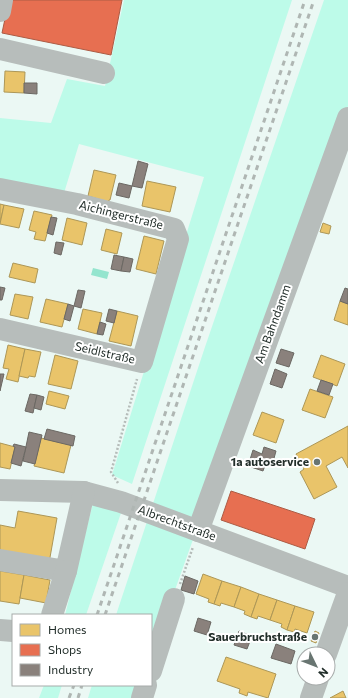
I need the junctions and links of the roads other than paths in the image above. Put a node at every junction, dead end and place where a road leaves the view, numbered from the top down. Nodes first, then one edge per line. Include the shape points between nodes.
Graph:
1 (2, 0) edge
2 (0, 11) edge
3 (0, 49) edge
4 (104, 73) dead end
5 (348, 118) edge
6 (0, 189) edge
7 (161, 294) joint
8 (0, 328) edge
9 (0, 490) edge
10 (84, 492) junction
11 (198, 530) junction
12 (0, 560) edge
13 (66, 571) junction
14 (348, 587) edge
15 (348, 593) edge
16 (174, 599) road end
17 (52, 614) edge
18 (0, 630) edge
19 (12, 631) edge
20 (329, 646) edge
21 (152, 668) edge
22 (146, 686) edge
23 (315, 686) edge
24 (142, 698) edge
25 (311, 698) edge

1 - 2 street
3 - 4 street
5 - 11 street, Am Bahndamm
6 - 7 street, Aichingerstraße via 77,204 174,229 178,239
7 - 8 street, Seidlstraße via 142,362
9 - 10 street, Albrechtstraße
10 - 11 street, Albrechtstraße via 122,502
10 - 13 street
11 - 14 street, Albrechtstraße
12 - 13 street
13 - 17 street
15 - 20 street
16 - 21 street
18 - 19 street
22 - 24 street
23 - 25 street

